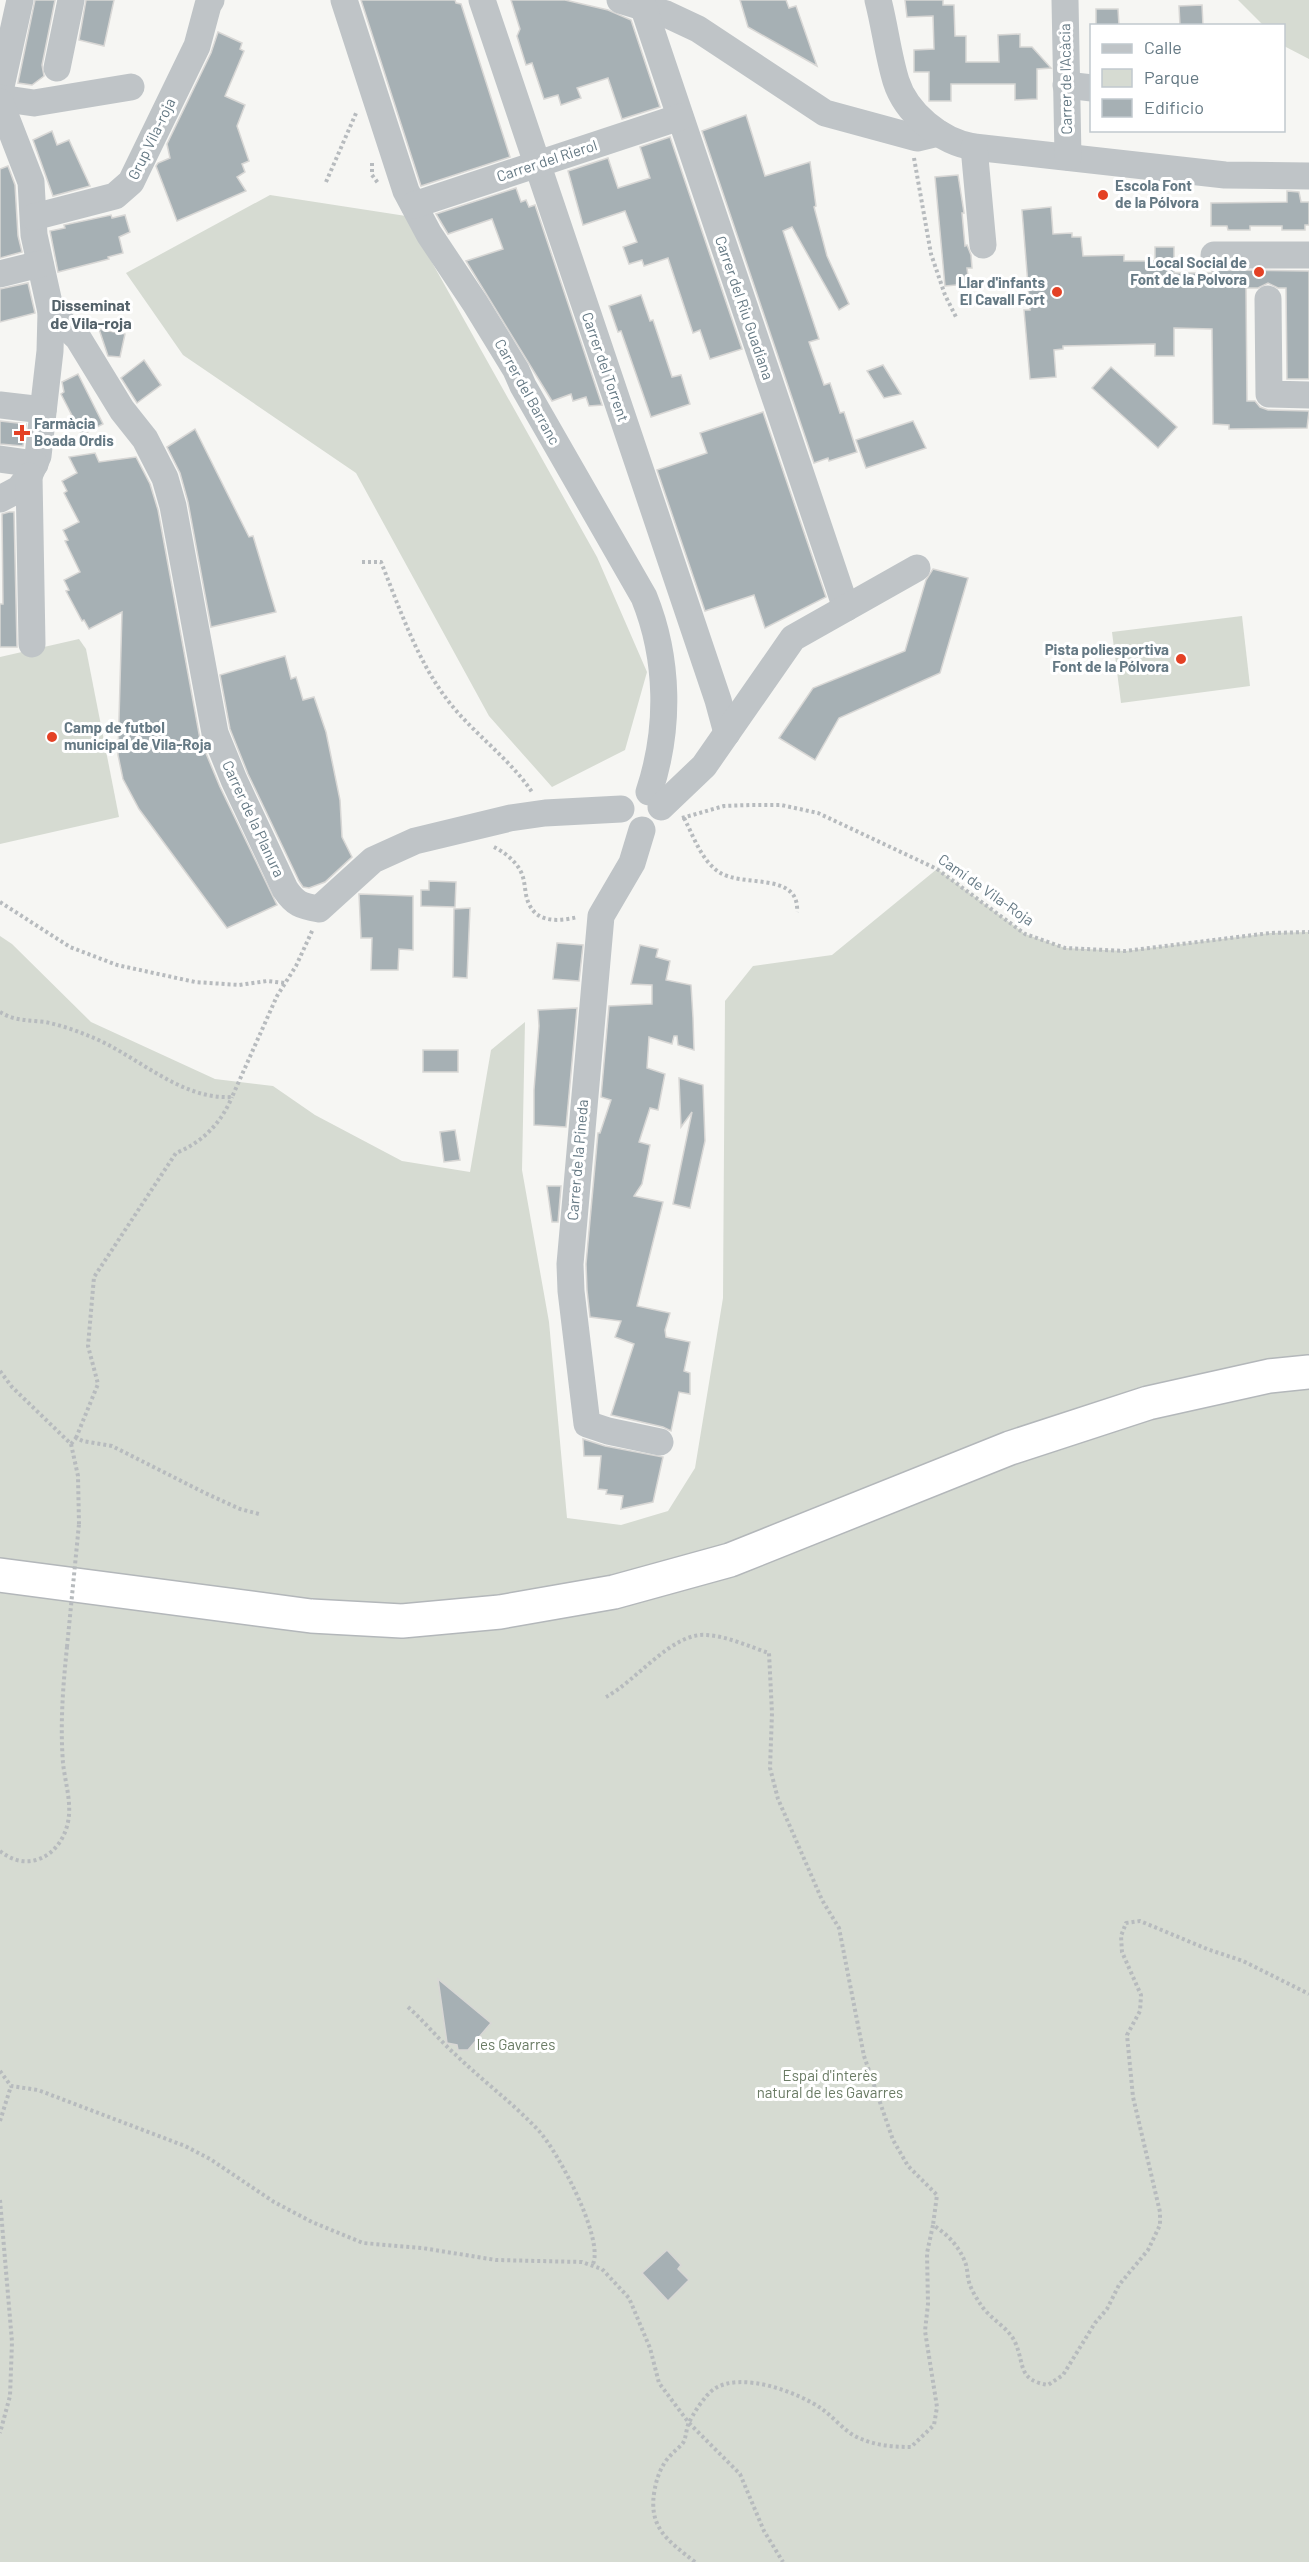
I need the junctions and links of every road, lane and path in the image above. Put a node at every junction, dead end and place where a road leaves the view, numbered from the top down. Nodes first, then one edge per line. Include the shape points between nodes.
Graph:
1 (20, 0) edge
2 (71, 0) edge
3 (211, 0) edge
4 (344, 0) edge
5 (482, 0) edge
6 (878, 0) edge
7 (1065, 0) edge
8 (635, 2) edge
9 (57, 68) dead end
10 (370, 76) junction
11 (1079, 86) edge
12 (131, 87) dead end
13 (0, 92) edge
14 (680, 117) junction
15 (938, 132) junction
16 (909, 137) junction
17 (974, 147) junction
18 (1068, 157) junction
19 (537, 165) junction
20 (1309, 176) edge
21 (326, 182) dead end
22 (414, 205) junction
23 (34, 217) junction
24 (983, 245) dead end
25 (1214, 255) dead end
26 (1309, 255) edge
27 (40, 264) junction
28 (0, 274) edge
29 (1268, 299) dead end
30 (51, 312) junction
31 (956, 317) dead end
32 (1309, 395) edge
33 (0, 405) edge
34 (43, 410) junction
35 (0, 459) edge
36 (32, 470) junction
37 (0, 499) edge
38 (363, 562) dead end
39 (917, 568) dead end
40 (846, 608) junction
41 (32, 644) dead end
42 (727, 733) junction
43 (659, 812) junction
44 (547, 813) junction
45 (489, 844) dead end
46 (0, 902) edge
47 (319, 909) junction
48 (797, 912) dead end
49 (602, 915) junction
50 (1309, 933) edge
51 (285, 983) junction
52 (0, 1013) edge
53 (232, 1097) junction
54 (0, 1371) edge
55 (1309, 1372) edge
56 (76, 1438) junction
57 (660, 1442) dead end
58 (71, 1444) junction
59 (259, 1514) dead end
60 (0, 1575) edge
61 (606, 1697) dead end
62 (0, 1851) edge
63 (1309, 1994) edge
64 (408, 2007) dead end
65 (0, 2071) edge
66 (11, 2086) junction
67 (0, 2121) edge
68 (0, 2200) edge
69 (933, 2224) junction
70 (593, 2264) junction
71 (689, 2423) junction
72 (0, 2433) edge
73 (695, 2562) edge
74 (783, 2562) edge

1 - 13 street
2 - 9 street
3 - 23 street, Grup Vila-roja via 197,46 131,182 115,196
4 - 10 street, Carrer del Barranc
5 - 19 street, Carrer del Torrent
6 - 15 street via 896,83 911,108
7 - 11 street, Carrer de l'Acàcia
8 - 14 street, Carrer del Riu Guadiana
8 - 16 street via 698,29 825,112
10 - 21 path
10 - 22 street, Carrer del Barranc via 406,191
11 - 18 street, Carrer de l'Acàcia
12 - 13 street via 34,103
13 - 23 street via 31,182
14 - 19 street, Carrer del Rierol
14 - 40 street, Carrer del Riu Guadiana
15 - 16 street
15 - 17 street via 951,141
16 - 31 path via 931,254
17 - 18 street
17 - 24 street
18 - 20 street via 1225,175
19 - 22 street, Carrer del Rierol
19 - 42 street, Carrer del Torrent
22 - 43 street, Carrer del Barranc via 516,370 651,614 662,656 664,701 658,766
23 - 27 street
25 - 26 street
27 - 28 street
27 - 30 street
29 - 32 street via 1269,394
30 - 34 street
30 - 47 street, Carrer de la Planura via 78,338 160,467 173,506 215,733 285,888 293,901
33 - 34 street
34 - 36 street via 38,456
35 - 36 street
36 - 37 street via 19,489
36 - 41 street
38 - 44 path via 381,562 436,685 472,729 525,782
39 - 40 street
40 - 42 street via 794,638
42 - 43 street via 704,766
43 - 44 street via 629,826 621,809
43 - 48 path via 717,871 736,880 785,887 795,896
43 - 49 street, Carrer de la Pineda
43 - 50 path, Camí de Vila-Roja via 750,805 787,806 818,813 937,868 1025,934 1065,948 1125,951 1270,933
44 - 47 street via 473,825 393,849 356,873
45 - 49 path via 520,870 529,904 540,917 565,920 601,909
46 - 51 path via 70,947 117,965 195,982
47 - 51 path via 311,936
49 - 57 street, Carrer de la Pineda via 571,1241 571,1291 587,1424
51 - 53 path
52 - 53 path via 59,1025 111,1045 195,1091 217,1098
53 - 56 path via 223,1117 193,1146 176,1153 94,1277 87,1346 98,1384
54 - 58 path
55 - 60 highway via 1269,1376 1148,1403 1010,1448 730,1560 614,1592 511,1610 402,1621 311,1616
56 - 58 path
56 - 59 path via 111,1446 205,1493
58 - 62 path, bridge via 78,1476 79,1524 62,1724 69,1806 66,1832 59,1845 41,1860 23,1862
61 - 69 path via 624,1687 680,1640 706,1635 769,1653 770,1768 778,1799 822,1900 839,1928 864,2056 893,2140 908,2166 937,2195
63 - 69 path via 1243,1961 1140,1921 1126,1923 1121,1936 1122,1952 1141,1995 1140,2011 1127,2036 1133,2097 1160,2225 1148,2250 1124,2278 1063,2375 1048,2385 1035,2383 1026,2376 1015,2342 981,2306 969,2284 966,2263 946,2233
64 - 70 path via 520,2112 549,2145 589,2224 596,2250
65 - 66 path
66 - 67 path
66 - 70 path via 38,2090 185,2146 274,2202 363,2243 496,2260
68 - 72 path via 12,2342 10,2396
69 - 71 path via 927,2253 925,2331 937,2407 934,2425 910,2447 893,2447 853,2435 800,2396 733,2381 714,2389
70 - 71 path via 611,2276 629,2298 651,2348 657,2379
71 - 73 path via 683,2442 660,2472 652,2504 660,2531
71 - 74 path via 740,2474 764,2531

